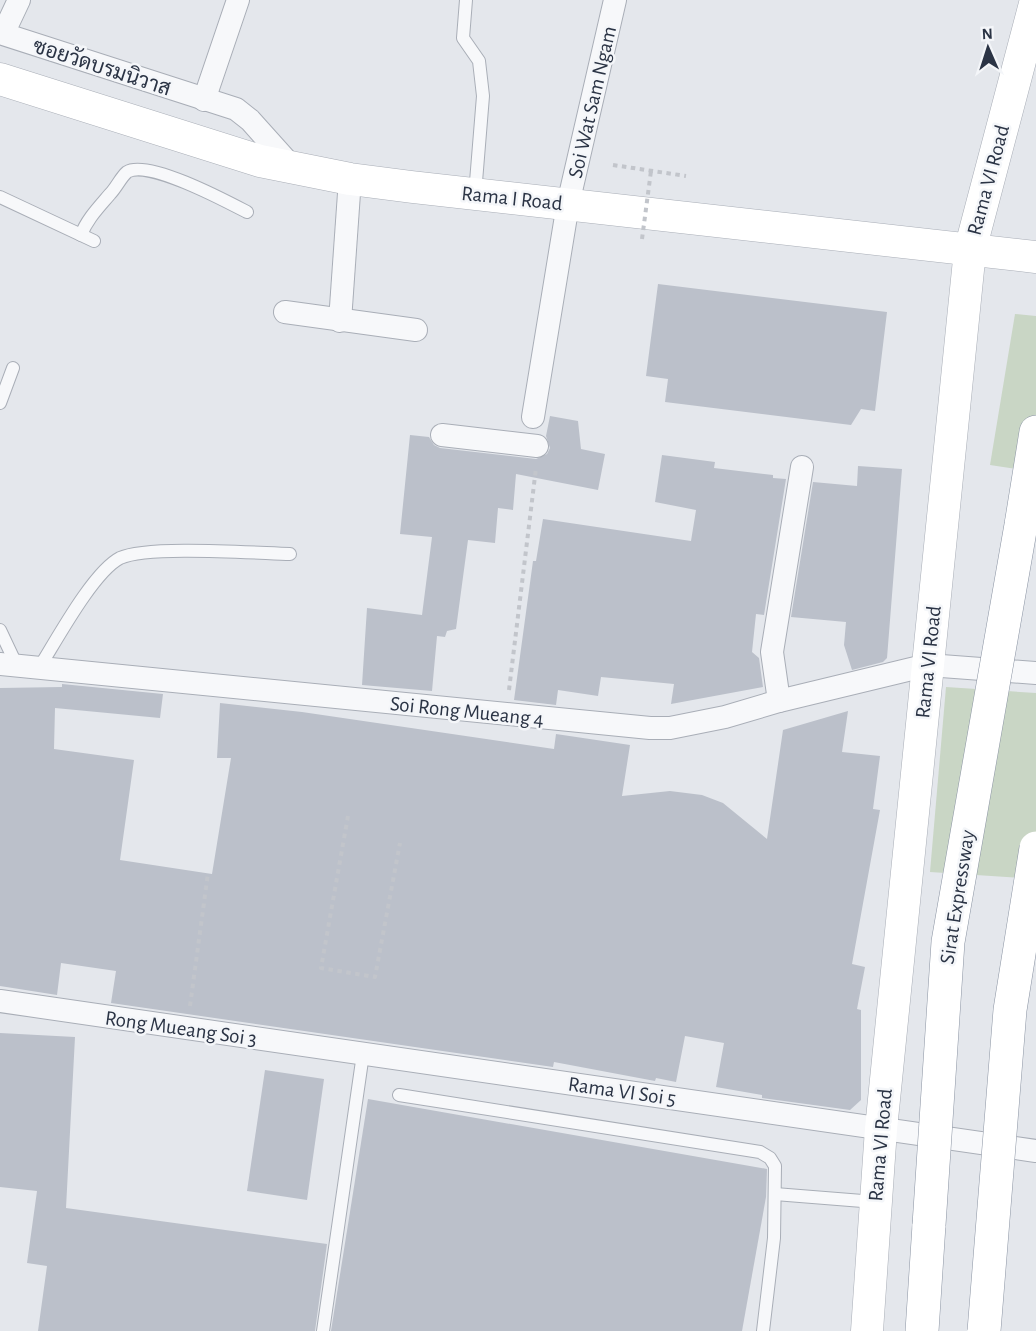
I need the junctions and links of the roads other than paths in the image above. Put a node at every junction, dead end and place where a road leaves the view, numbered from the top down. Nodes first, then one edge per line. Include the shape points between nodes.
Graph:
1 (19, 0) edge
2 (238, 0) edge
3 (466, 0) edge
4 (615, 0) edge
5 (1036, 0) edge
6 (1, 34) edge
7 (0, 78) edge
8 (204, 100) junction
9 (294, 169) junction
10 (350, 179) junction
11 (475, 194) junction
12 (0, 197) edge
13 (568, 204) junction
14 (247, 212) dead end
15 (81, 235) junction
16 (94, 242) dead end
17 (970, 250) junction
18 (1036, 257) edge
19 (285, 312) dead end
20 (340, 321) junction
21 (416, 330) dead end
22 (13, 368) dead end
23 (0, 403) edge
24 (532, 417) dead end
25 (1036, 432) edge
26 (442, 435) dead end
27 (537, 446) road end
28 (802, 467) dead end
29 (1036, 469) edge
30 (1021, 525) junction
31 (290, 554) dead end
32 (0, 630) edge
33 (928, 665) junction
34 (19, 666) edge
35 (1036, 673) edge
36 (779, 701) junction
37 (1036, 848) edge
38 (0, 1001) edge
39 (363, 1054) junction
40 (399, 1095) dead end
41 (881, 1129) junction
42 (1036, 1151) edge
43 (775, 1194) junction
44 (875, 1202) junction
45 (323, 1331) edge
46 (763, 1331) edge
47 (867, 1331) edge
48 (922, 1331) edge
49 (984, 1331) edge

1 - 6 street, ซอยวัดบรมนิวาส
2 - 8 street
3 - 11 lane via 464,38 479,61 483,96
4 - 13 street, Soi Wat Sam Ngam
5 - 17 main road, Rama VI Road
6 - 8 street, ซอยวัดบรมนิวาส
7 - 9 main road, Rama I Road
8 - 9 street, ซอยวัดบรมนิวาส via 236,109
9 - 10 main road, Rama I Road
10 - 11 main road, Rama I Road
10 - 20 street
11 - 13 main road, Rama I Road
12 - 15 lane
13 - 17 main road, Rama I Road
13 - 24 street, Soi Wat Sam Ngam
14 - 15 lane via 202,190 137,169 127,173 91,216
15 - 16 lane
17 - 18 main road, Rama I Road
17 - 33 main road, Rama VI Road
19 - 20 street
20 - 21 street
22 - 23 lane
25 - 30 highway
26 - 27 street
28 - 36 street via 772,652
29 - 30 highway, Sirat Expressway
30 - 48 highway, Sirat Expressway, bridge via 948,942
31 - 34 lane via 183,552 121,558 105,570 87,595
32 - 34 lane
33 - 35 street, Soi Rong Mueang 4
33 - 36 street, Soi Rong Mueang 4
33 - 41 main road, Rama VI Road
34 - 36 street, Soi Rong Mueang 4 via 630,728 670,728
37 - 49 highway, bridge via 1010,1010
38 - 39 street, Rong Mueang Soi 3
39 - 41 street, Rama VI Soi 5
39 - 45 lane
40 - 43 lane via 760,1152 775,1166
41 - 42 street, Rama VI Soi 5
41 - 44 main road, Rama VI Road
43 - 44 lane
43 - 46 lane
44 - 47 main road, Rama VI Road

